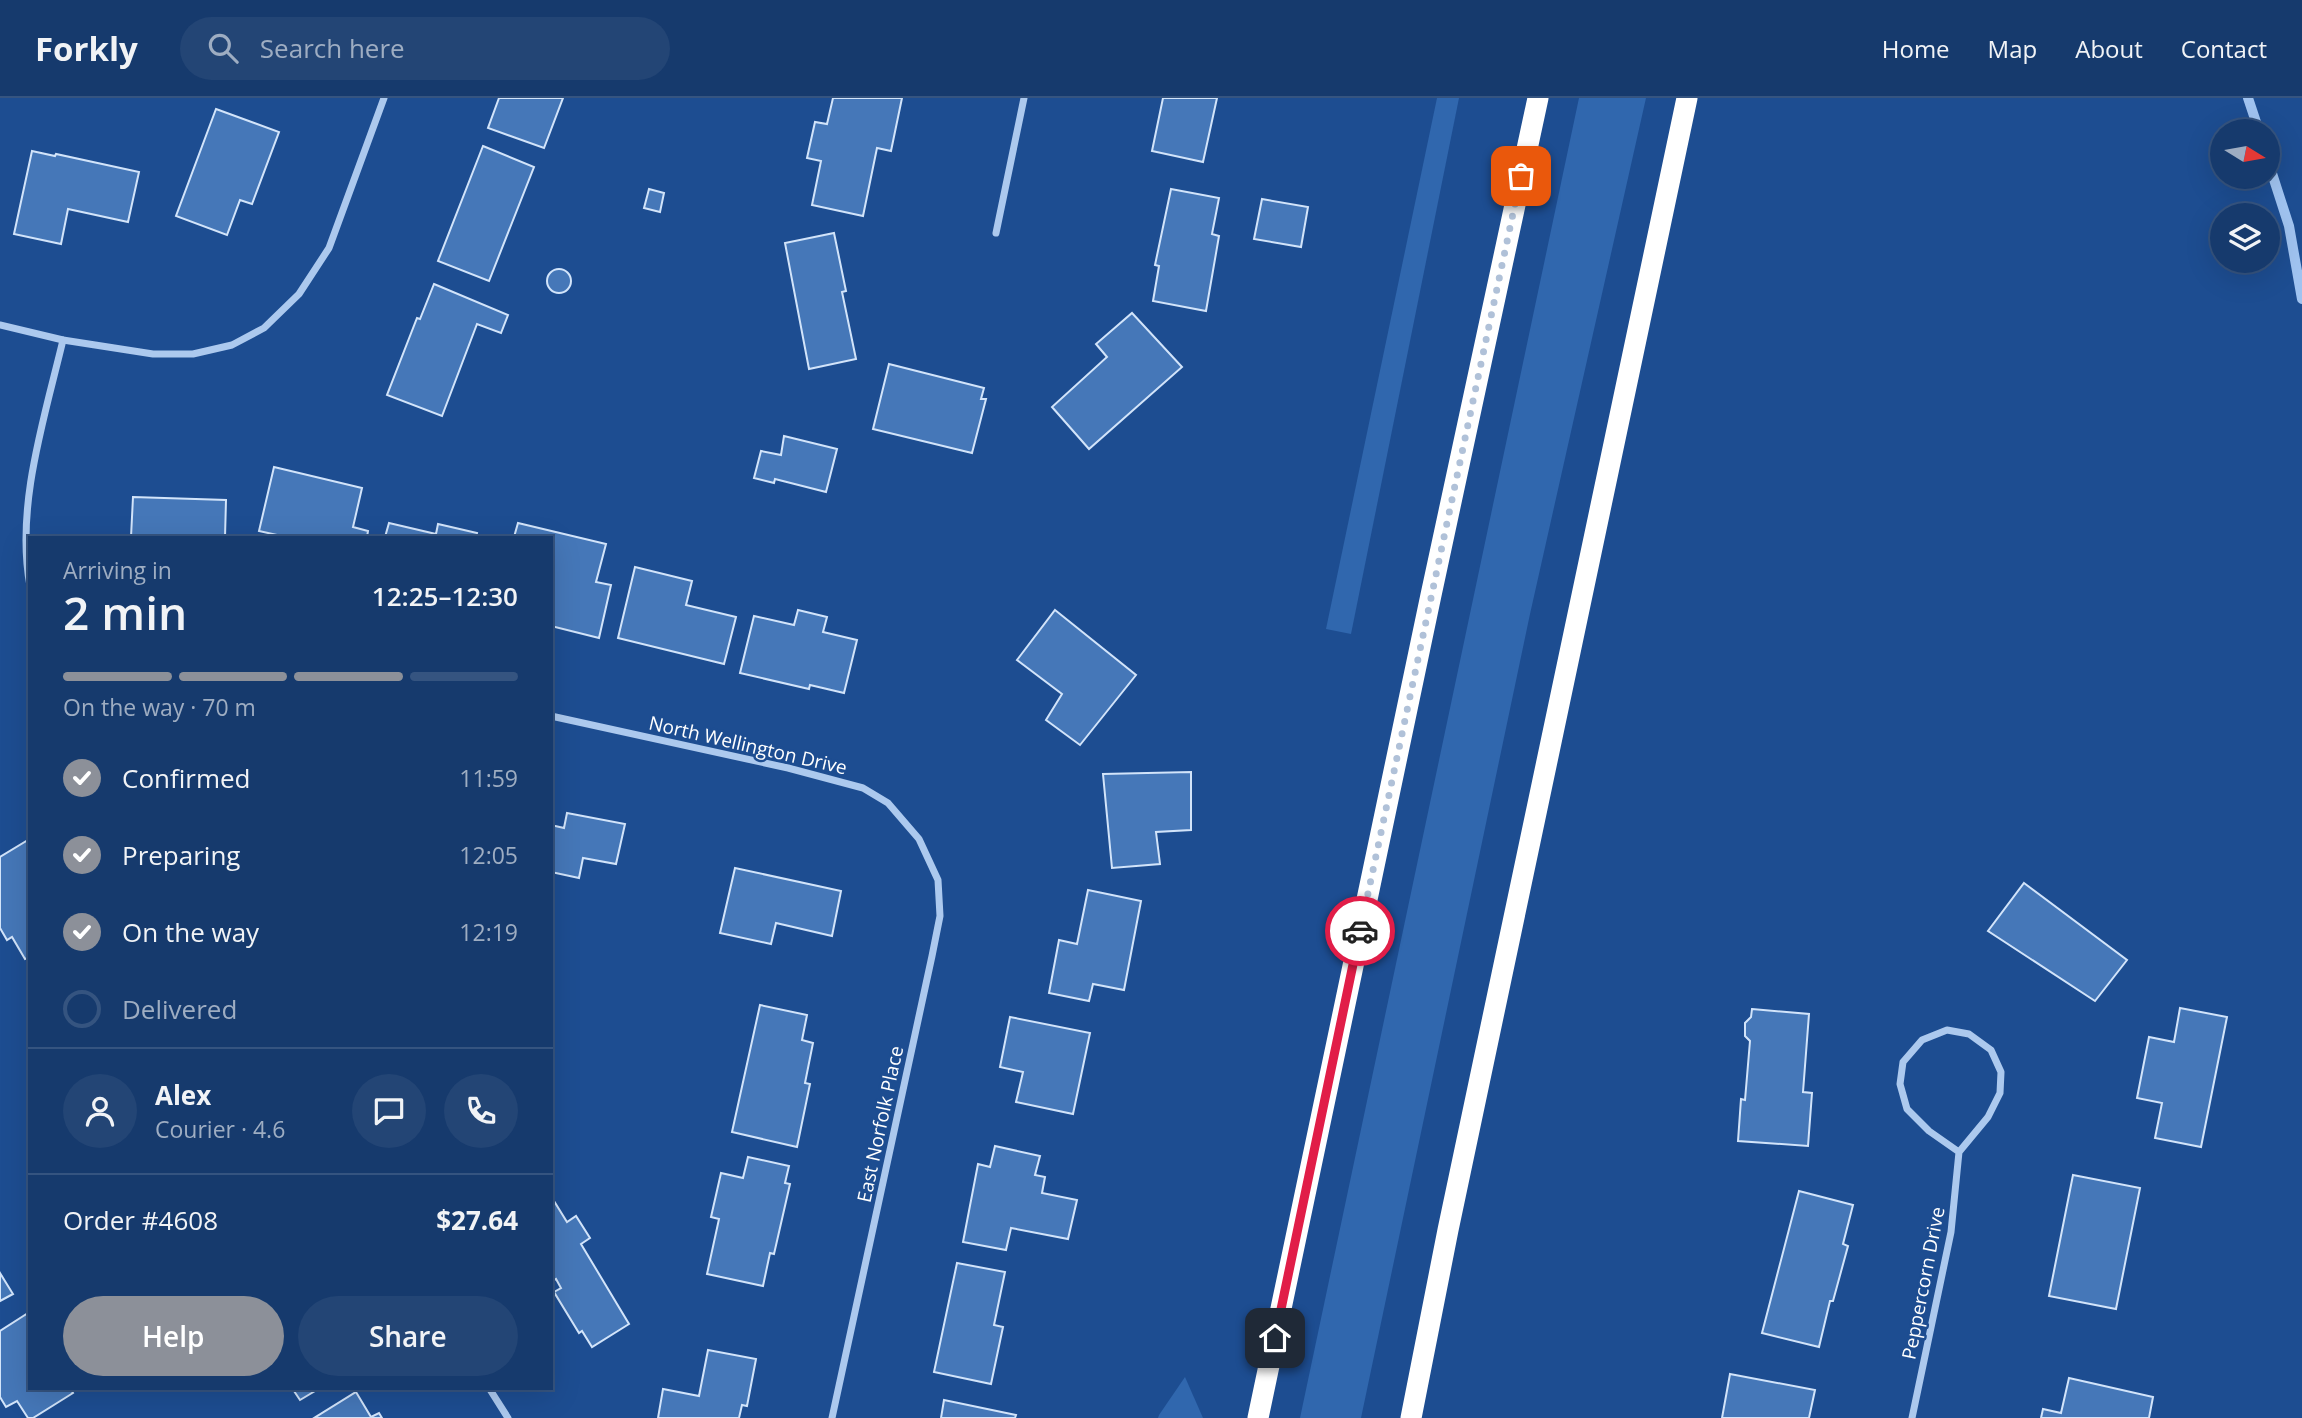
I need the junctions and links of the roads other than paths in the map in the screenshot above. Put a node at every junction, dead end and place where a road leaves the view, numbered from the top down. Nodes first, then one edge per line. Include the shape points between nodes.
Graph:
1 (384, 98) edge
2 (1024, 98) edge
3 (1538, 98) edge
4 (1687, 98) edge
5 (996, 233) dead end
6 (0, 326) edge
7 (62, 340) junction
8 (28, 546) edge
9 (553, 716) edge
10 (919, 839) joint
11 (1959, 1152) junction
12 (490, 1390) edge
13 (508, 1418) edge
14 (832, 1418) edge
15 (1258, 1418) edge
16 (1411, 1418) edge
17 (1913, 1418) edge

1 - 7 street via 329,248 299,295 264,328 232,345 193,354 153,354
2 - 5 street
3 - 15 highway
4 - 16 highway
6 - 7 street
7 - 8 street via 33,471
9 - 10 street, North Wellington Drive via 863,788 888,803
10 - 14 street, East Norfolk Place via 938,880 940,916
11 - 11 street via 1988,1117 2000,1093 2001,1072 1991,1050 1969,1034 1947,1030 1922,1040 1903,1062 1900,1084 1907,1108
11 - 17 street, Peppercorn Drive via 1951,1232
12 - 13 street

